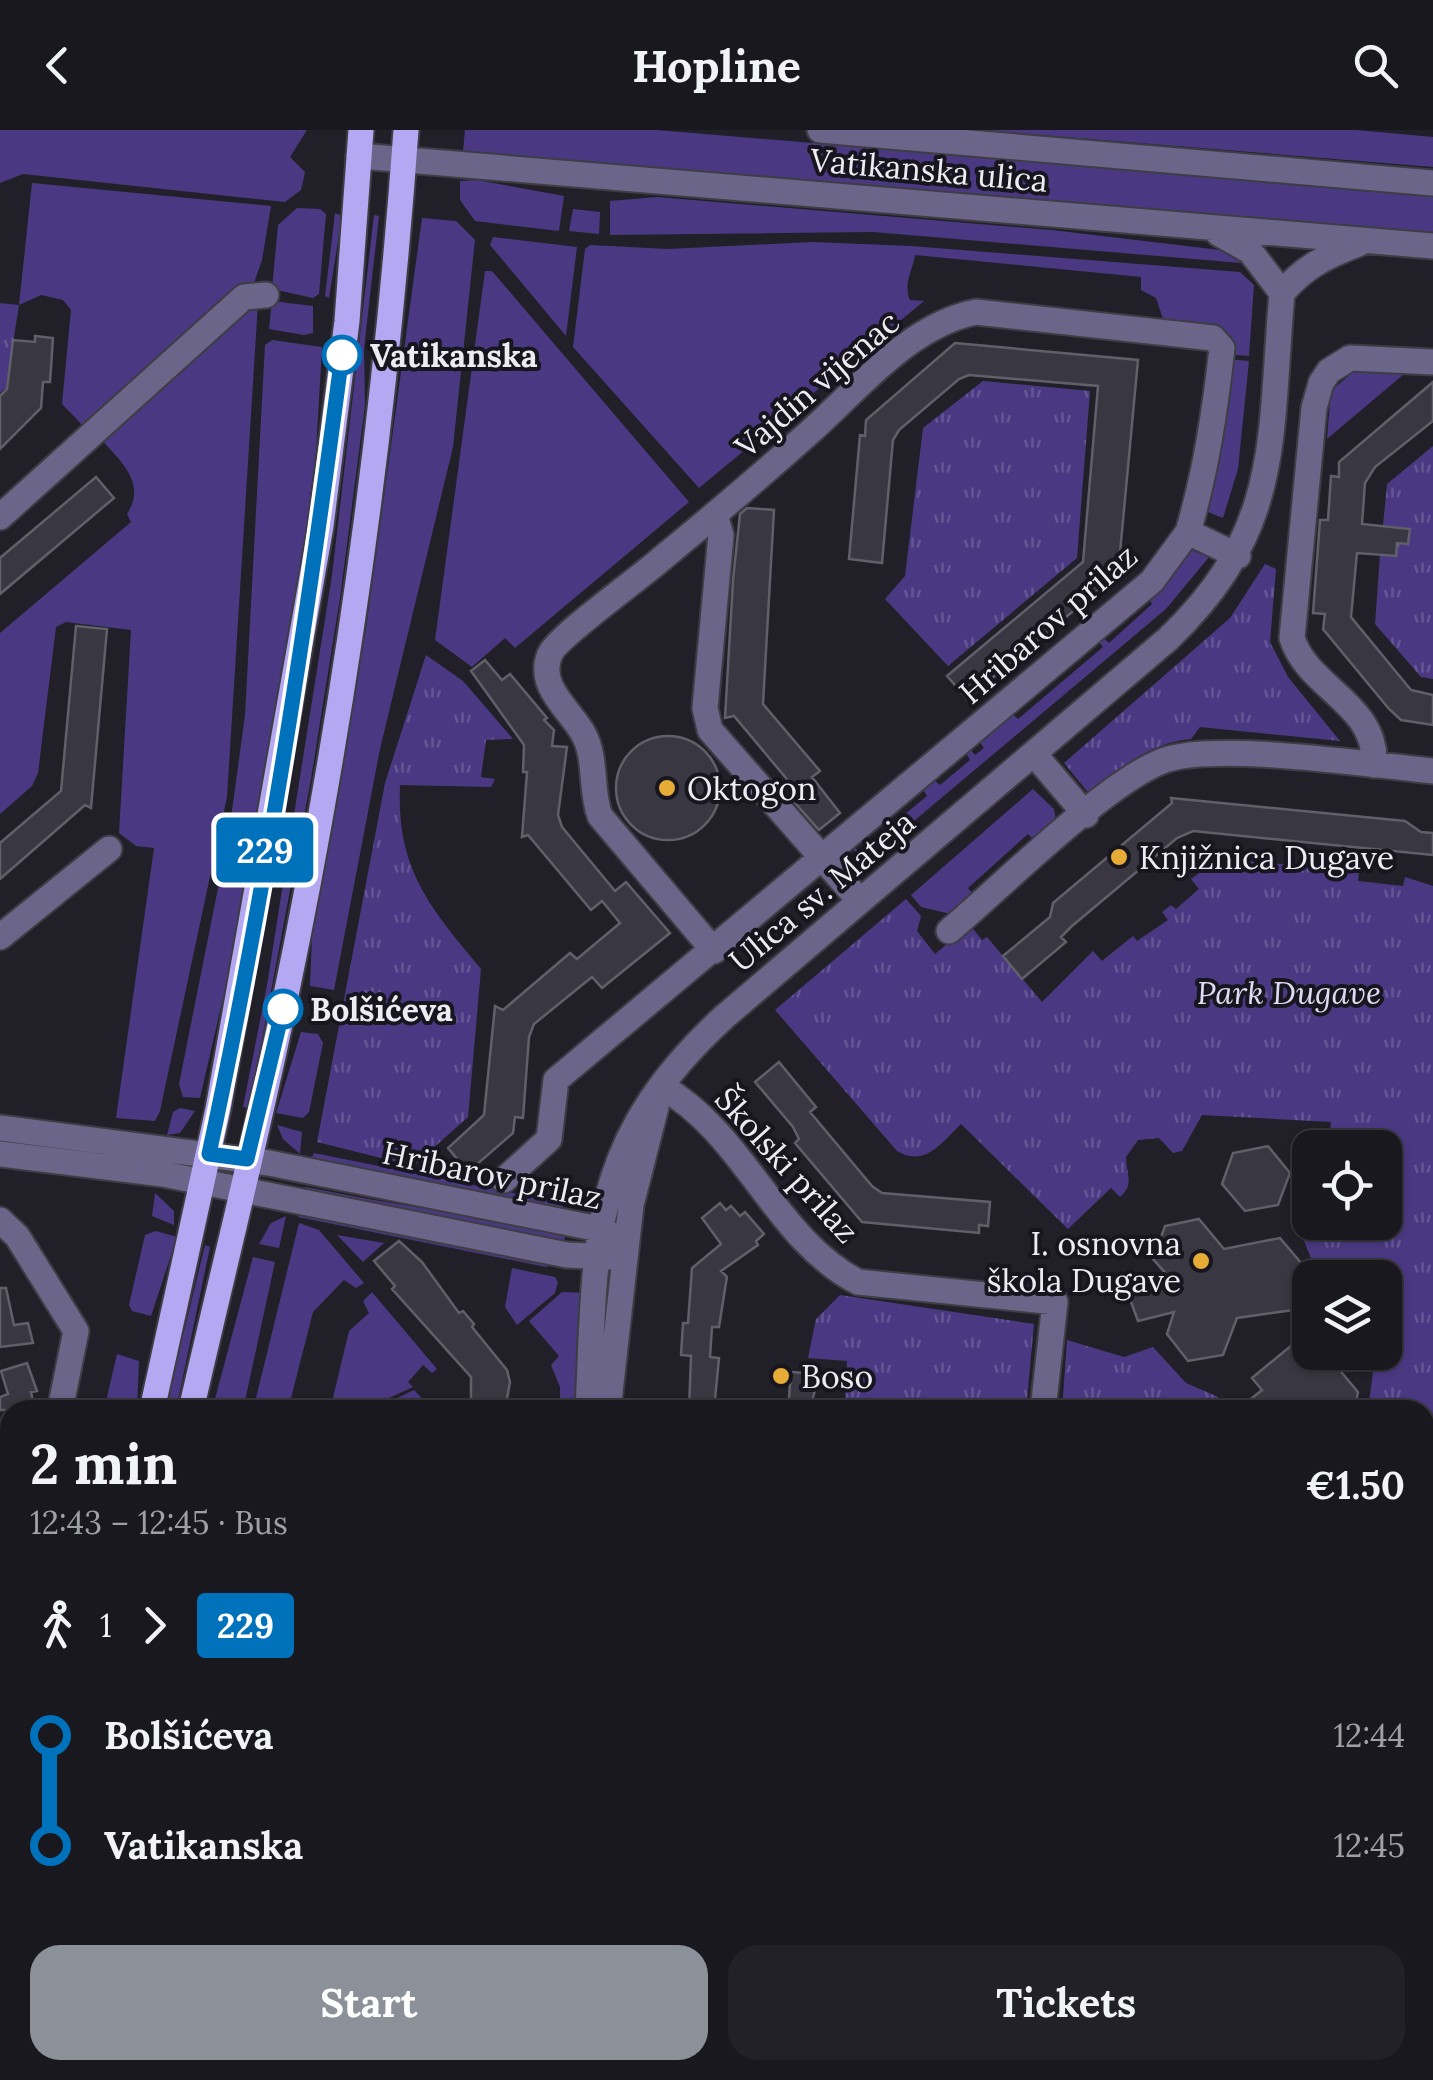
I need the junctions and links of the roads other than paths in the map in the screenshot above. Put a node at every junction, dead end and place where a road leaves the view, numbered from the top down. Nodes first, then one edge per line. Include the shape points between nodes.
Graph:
1 (406, 130) edge
2 (820, 130) edge
3 (360, 143) edge
4 (404, 160) junction
5 (1433, 183) edge
6 (1209, 228) junction
7 (1367, 240) junction
8 (1433, 246) edge
9 (1282, 293) junction
10 (266, 295) dead end
11 (1433, 362) edge
12 (715, 515) junction
13 (0, 517) edge
14 (1188, 532) junction
15 (1238, 556) junction
16 (1034, 754) junction
17 (1374, 765) junction
18 (1433, 771) edge
19 (1086, 815) junction
20 (108, 849) dead end
21 (820, 858) junction
22 (860, 901) junction
23 (949, 931) dead end
24 (0, 937) edge
25 (714, 951) junction
26 (662, 1088) junction
27 (0, 1128) edge
28 (0, 1154) edge
29 (209, 1154) junction
30 (247, 1159) junction
31 (504, 1180) dead end
32 (204, 1182) junction
33 (240, 1190) junction
34 (0, 1220) edge
35 (599, 1229) junction
36 (625, 1248) junction
37 (597, 1260) junction
38 (62, 1400) edge
39 (154, 1400) edge
40 (193, 1400) edge
41 (589, 1400) edge
42 (609, 1400) edge
43 (1044, 1400) edge

1 - 4 main road
2 - 5 street, Vatikanska ulica
3 - 4 street, Vatikanska ulica
3 - 29 main road via 321,526
4 - 6 street, Vatikanska ulica
4 - 30 main road via 375,436 333,735 283,1009
6 - 7 street, Vatikanska ulica
6 - 9 street via 1250,251
7 - 8 street, Vatikanska ulica
7 - 9 street via 1319,259
9 - 15 street, Ulica sv. Mateja via 1266,472
10 - 13 street via 254,293 234,306
11 - 17 street via 1350,358 1329,371 1314,408 1292,638 1364,722 1374,742
12 - 14 street, Vajdin vijenac via 905,346 948,317 976,312 1213,338 1222,348 1218,397
12 - 21 street via 721,535 706,718
12 - 25 street via 569,634 548,659 558,702 587,740 600,816
14 - 15 street
14 - 21 street, Hribarov prilaz via 1152,581
15 - 16 street, Ulica sv. Mateja via 1199,609
16 - 19 street
16 - 22 street, Ulica sv. Mateja
17 - 18 street
17 - 19 street via 1184,755 1140,772
19 - 23 street
20 - 24 street
21 - 22 street
21 - 25 street, Hribarov prilaz
22 - 26 street, Ulica sv. Mateja via 697,1042
25 - 31 street, Hribarov prilaz via 556,1080 549,1140
26 - 35 street, Ulica sv. Mateja via 623,1146
26 - 36 street, Ulica sv. Mateja
26 - 43 street, Školski prilaz via 711,1122 838,1272 858,1282 1054,1302
27 - 29 street, Hribarov prilaz
28 - 32 street, Hribarov prilaz
29 - 30 street, Hribarov prilaz
29 - 32 main road
30 - 33 main road
30 - 35 street, Hribarov prilaz
32 - 33 street, Hribarov prilaz
32 - 39 main road
33 - 37 street, Hribarov prilaz
33 - 40 main road
34 - 38 street via 76,1331
35 - 36 street, Hribarov prilaz
35 - 37 street, Ulica sv. Mateja
36 - 37 street, Hribarov prilaz
36 - 42 street, Ulica sv. Mateja
37 - 41 street, Ulica sv. Mateja

